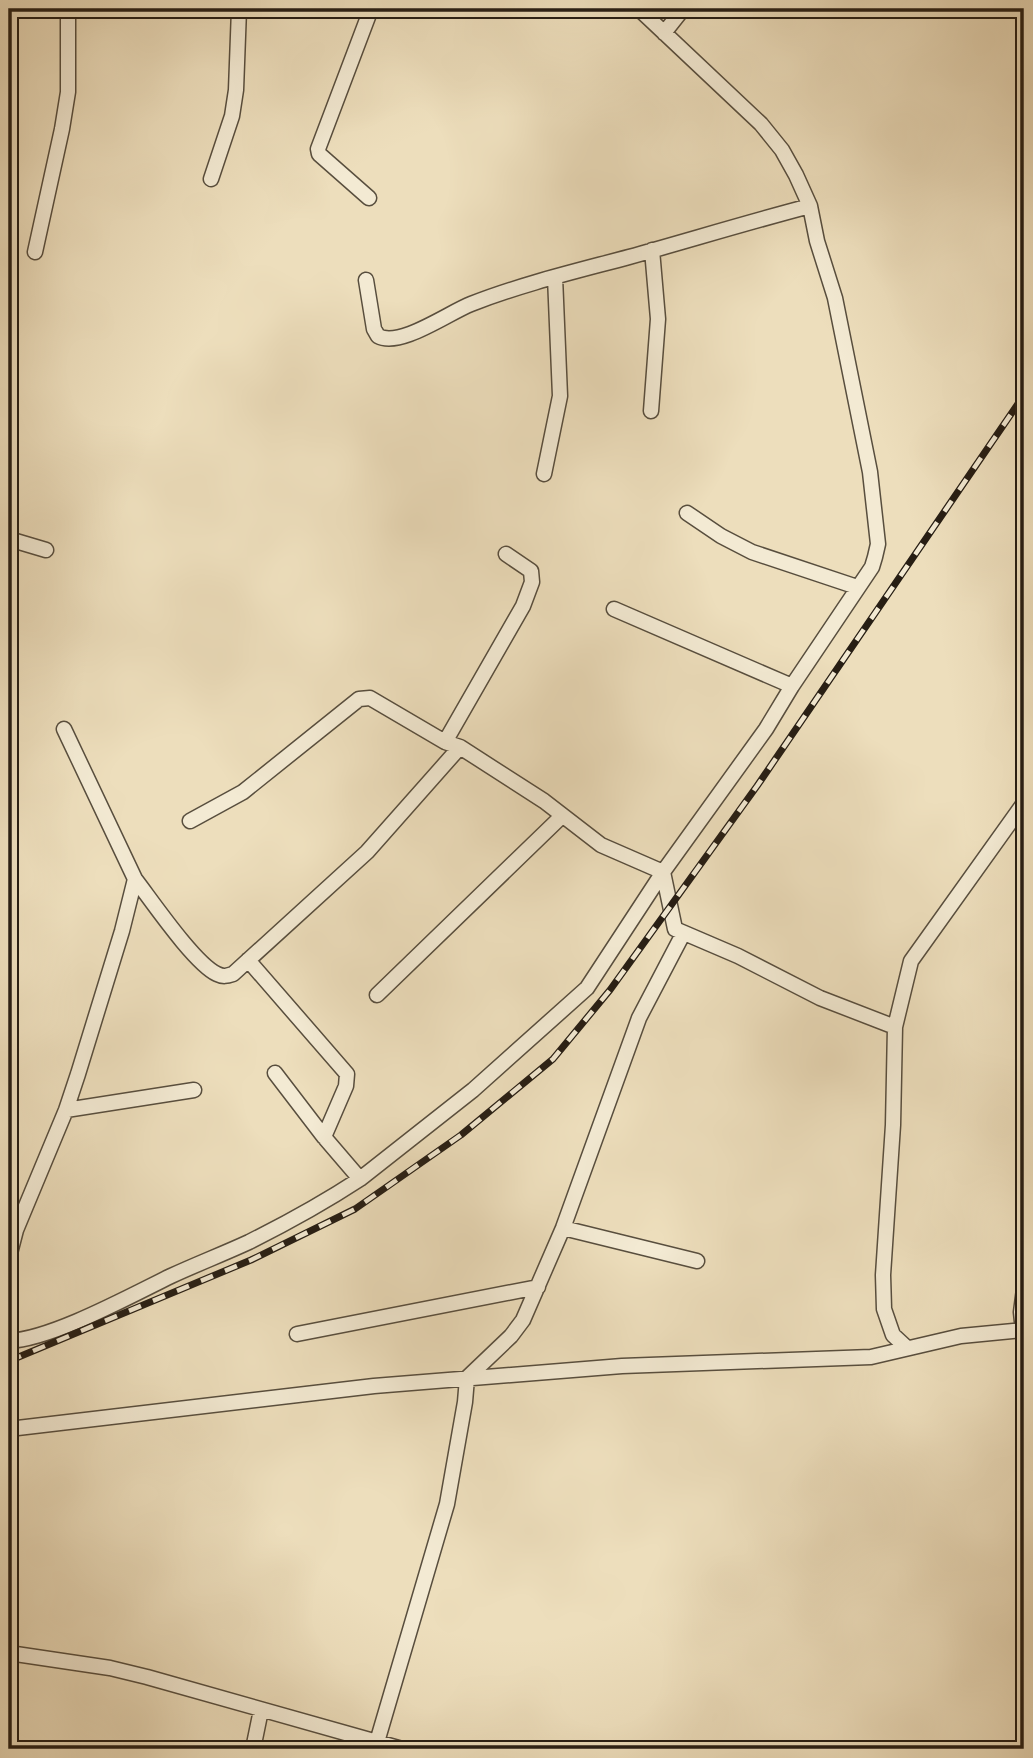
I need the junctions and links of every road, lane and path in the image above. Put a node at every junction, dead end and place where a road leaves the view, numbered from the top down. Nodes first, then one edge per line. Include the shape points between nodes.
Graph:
1 (68, 9) edge
2 (239, 9) edge
3 (371, 9) edge
4 (639, 9) edge
5 (683, 9) edge
6 (664, 33) junction
7 (211, 179) dead end
8 (369, 198) dead end
9 (810, 206) junction
10 (652, 250) junction
11 (35, 252) dead end
12 (555, 277) junction
13 (366, 281) dead end
14 (651, 411) dead end
15 (544, 474) dead end
16 (687, 513) dead end
17 (9, 538) edge
18 (46, 550) dead end
19 (506, 554) dead end
20 (857, 587) junction
21 (614, 609) dead end
22 (792, 686) junction
23 (64, 729) dead end
24 (445, 742) junction
25 (460, 747) junction
26 (1024, 803) edge
27 (562, 816) junction
28 (190, 821) dead end
29 (663, 872) junction
30 (135, 879) junction
31 (683, 934) junction
32 (248, 960) junction
33 (377, 995) dead end
34 (895, 1027) junction
35 (275, 1073) dead end
36 (194, 1090) dead end
37 (66, 1110) junction
38 (324, 1137) junction
39 (360, 1179) junction
40 (562, 1228) junction
41 (9, 1257) edge
42 (697, 1261) dead end
43 (538, 1287) junction
44 (1024, 1289) edge
45 (1024, 1331) edge
46 (297, 1334) dead end
47 (9, 1341) edge
48 (907, 1348) junction
49 (467, 1378) junction
50 (9, 1430) edge
51 (9, 1653) edge
52 (261, 1710) junction
53 (377, 1742) junction
54 (253, 1749) edge
55 (399, 1749) edge

1 - 11 street via 68,92
2 - 7 street via 232,116
3 - 8 street via 318,149 319,155
4 - 6 street
5 - 6 street
6 - 9 street via 773,138
9 - 10 street
9 - 20 street via 835,298 870,472 878,544 872,567
10 - 12 street
10 - 14 street via 658,319
12 - 13 street via 471,304 392,340 378,336 374,329
12 - 15 street via 560,396
16 - 20 street via 752,552
17 - 18 street
19 - 24 street via 531,571 532,582 523,606
20 - 22 street
21 - 22 street
22 - 29 street
23 - 30 street
24 - 25 street
24 - 28 street via 376,700 359,699 243,792
25 - 27 street
25 - 32 street via 373,846
26 - 34 street via 912,961
27 - 29 street via 601,845
27 - 33 street
29 - 31 street via 672,922
29 - 39 street via 587,988 472,1090
30 - 32 street via 214,972 233,974
30 - 37 street
31 - 34 street
31 - 40 street via 639,1017
32 - 38 street via 347,1074
34 - 48 street via 884,1309 893,1335
35 - 38 street
36 - 37 street
37 - 41 street
38 - 39 street
39 - 47 street via 249,1241 115,1303 57,1328
40 - 42 street
40 - 43 street
43 - 46 street
43 - 49 street via 511,1336
44 - 45 street
45 - 48 street via 961,1336
48 - 49 street via 871,1357 622,1366
49 - 50 street
49 - 53 street via 447,1504
51 - 52 street via 110,1668
52 - 53 street
52 - 54 street
53 - 55 street

